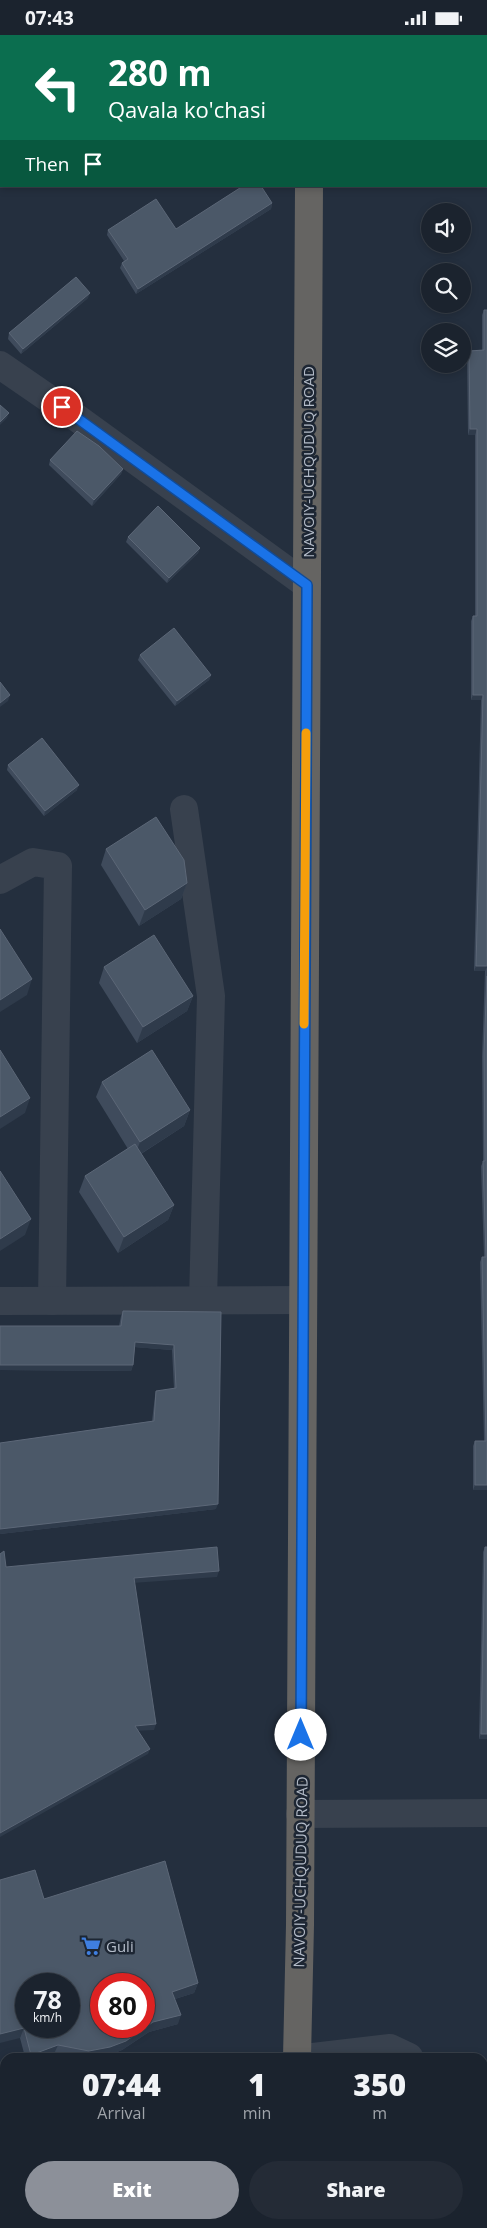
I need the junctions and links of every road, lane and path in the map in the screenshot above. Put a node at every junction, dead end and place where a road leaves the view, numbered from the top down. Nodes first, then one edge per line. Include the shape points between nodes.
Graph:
1 (309, 187) edge
2 (0, 365) edge
3 (307, 585) junction
4 (184, 809) dead end
5 (0, 880) edge
6 (203, 1300) junction
7 (303, 1300) junction
8 (0, 1301) edge
9 (52, 1301) junction
10 (487, 1813) edge
11 (300, 1815) junction
12 (297, 2053) edge
13 (347, 2053) edge
14 (401, 2053) edge

1 - 3 highway, NAVOIY-UCHQUDUQ ROAD
2 - 3 street
3 - 7 highway, NAVOIY-UCHQUDUQ ROAD
4 - 6 street via 211,995
5 - 9 street via 33,862 58,865
6 - 7 street
6 - 9 street
7 - 11 highway, NAVOIY-UCHQUDUQ ROAD
8 - 9 street
10 - 11 street
11 - 12 highway, NAVOIY-UCHQUDUQ ROAD
13 - 14 street via 390,2048

